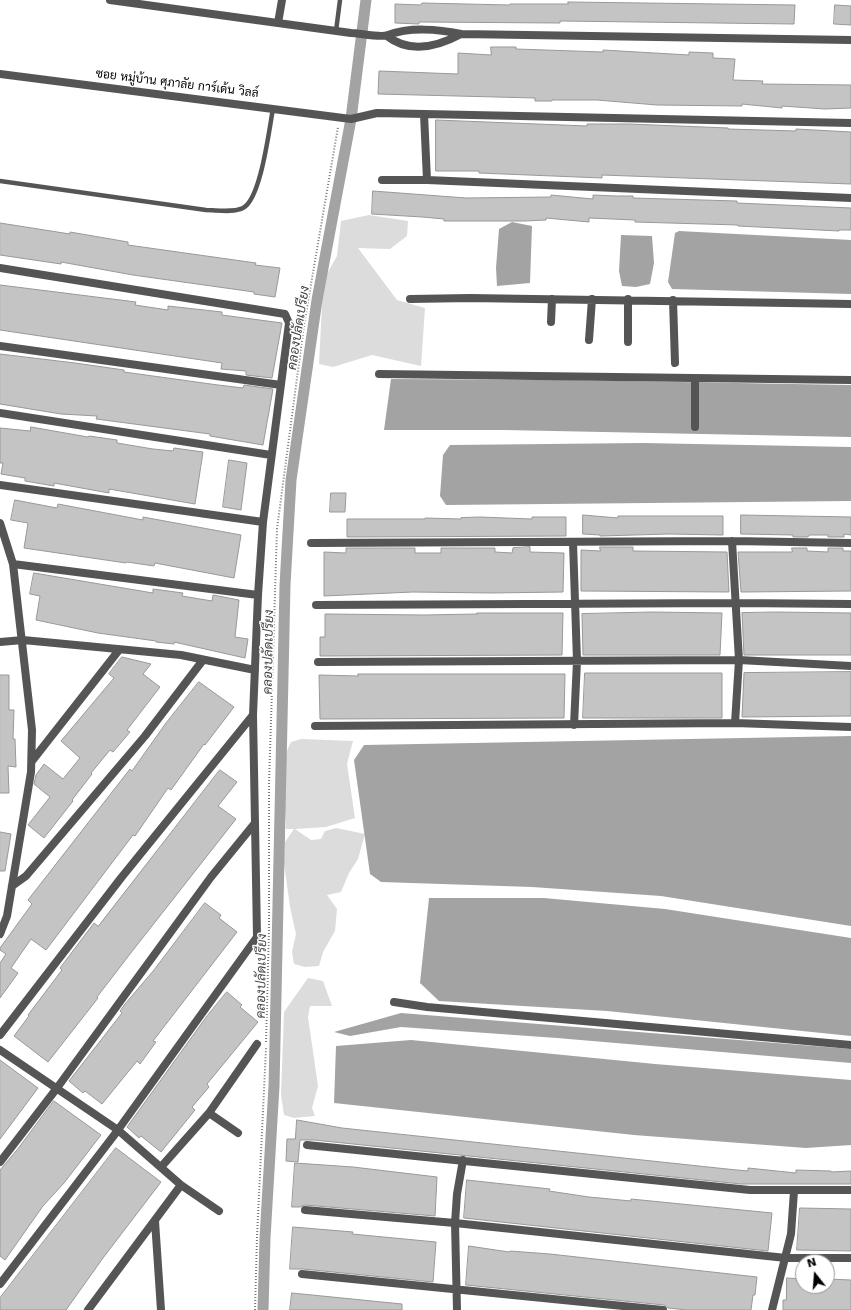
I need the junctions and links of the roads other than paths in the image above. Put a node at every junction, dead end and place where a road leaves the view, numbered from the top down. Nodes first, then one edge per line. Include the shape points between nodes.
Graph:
1 (110, 0) edge
2 (282, 0) edge
3 (340, 0) edge
4 (278, 23) junction
5 (336, 31) junction
6 (461, 34) junction
7 (387, 36) junction
8 (851, 40) edge
9 (0, 74) edge
10 (273, 109) junction
11 (424, 114) junction
12 (851, 123) edge
13 (382, 180) dead end
14 (427, 180) junction
15 (0, 181) edge
16 (851, 198) edge
17 (0, 268) edge
18 (552, 298) junction
19 (410, 299) dead end
20 (592, 299) junction
21 (628, 299) junction
22 (673, 300) junction
23 (851, 304) edge
24 (551, 322) dead end
25 (589, 340) dead end
26 (628, 342) dead end
27 (0, 346) edge
28 (675, 363) dead end
29 (379, 374) dead end
30 (695, 378) junction
31 (851, 380) edge
32 (281, 385) junction
33 (0, 413) edge
34 (694, 427) dead end
35 (271, 455) junction
36 (0, 485) edge
37 (264, 522) junction
38 (0, 523) edge
39 (732, 541) junction
40 (573, 542) junction
41 (311, 543) dead end
42 (851, 543) edge
43 (13, 564) junction
44 (258, 595) junction
45 (575, 603) junction
46 (736, 603) junction
47 (851, 604) edge
48 (316, 605) dead end
49 (23, 640) junction
50 (0, 642) edge
51 (119, 650) junction
52 (203, 660) junction
53 (740, 660) junction
54 (577, 661) junction
55 (318, 662) dead end
56 (851, 666) edge
57 (255, 670) junction
58 (253, 715) junction
59 (574, 724) junction
60 (735, 724) junction
61 (315, 726) dead end
62 (851, 727) edge
63 (32, 761) junction
64 (255, 823) junction
65 (12, 886) junction
66 (0, 934) edge
67 (394, 1002) dead end
68 (0, 1035) edge
69 (257, 1044) dead end
70 (851, 1045) edge
71 (0, 1050) edge
72 (57, 1088) junction
73 (209, 1112) junction
74 (118, 1130) junction
75 (238, 1133) dead end
76 (307, 1145) dead end
77 (463, 1160) junction
78 (0, 1162) edge
79 (161, 1167) junction
80 (182, 1185) junction
81 (851, 1190) edge
82 (794, 1191) junction
83 (305, 1210) dead end
84 (219, 1211) dead end
85 (155, 1221) junction
86 (455, 1223) junction
87 (786, 1258) junction
88 (851, 1258) edge
89 (302, 1274) dead end
90 (0, 1284) edge
91 (457, 1289) junction
92 (88, 1310) edge
93 (161, 1310) edge
94 (457, 1310) edge
95 (663, 1310) edge
96 (772, 1310) edge

1 - 4 street
2 - 4 street
3 - 5 lane
4 - 5 street
5 - 7 street
6 - 7 street via 448,31 403,30
6 - 7 street via 436,45 419,48 403,45
6 - 8 street
9 - 10 street, ซอย หมู่บ้าน ศุภาลัย การ์เด้น วิลล์
10 - 11 street, ซอย หมู่บ้าน ศุภาลัย การ์เด้น วิลล์ via 350,119 377,113
10 - 15 lane via 259,180 251,200 243,208 228,211 206,210
11 - 12 street, ซอย หมู่บ้าน ศุภาลัย การ์เด้น วิลล์
11 - 14 street
13 - 14 street
14 - 16 street
17 - 32 street via 285,314 289,323
18 - 19 street
18 - 20 street
18 - 24 street
20 - 21 street
20 - 25 street
21 - 22 street
21 - 26 street
22 - 23 street
22 - 28 street
27 - 32 street
29 - 30 street
30 - 31 street
30 - 34 street
32 - 35 street
33 - 35 street
35 - 37 street
36 - 37 street
37 - 44 street
38 - 43 street
39 - 40 street
39 - 42 street
39 - 46 street
40 - 41 street
40 - 45 street
43 - 44 street
43 - 49 street
44 - 57 street
45 - 46 street
45 - 48 street
45 - 54 street
46 - 47 street
46 - 53 street
49 - 50 street
49 - 51 street
49 - 63 street via 32,730
51 - 52 street via 180,655
51 - 63 street
52 - 57 street
52 - 65 street via 145,736 26,876
53 - 54 street
53 - 56 street
53 - 60 street
54 - 55 street
54 - 59 street
57 - 58 street
58 - 64 street
58 - 68 street via 121,878
59 - 60 street
59 - 61 street
60 - 62 street
63 - 65 street
64 - 72 street via 211,877
64 - 74 street via 257,937
65 - 66 street via 7,916
67 - 70 street
69 - 73 street
71 - 72 street
72 - 74 street
72 - 78 street
73 - 75 street
73 - 79 street
74 - 79 street
74 - 90 street
76 - 77 street
77 - 82 street via 685,1184
77 - 86 street
79 - 80 street
80 - 84 street
80 - 85 street
81 - 82 street
82 - 87 street via 791,1234
83 - 86 street
85 - 92 street
85 - 93 street
86 - 87 street
86 - 91 street
87 - 88 street
87 - 96 street
89 - 91 street
91 - 94 street
91 - 95 street

